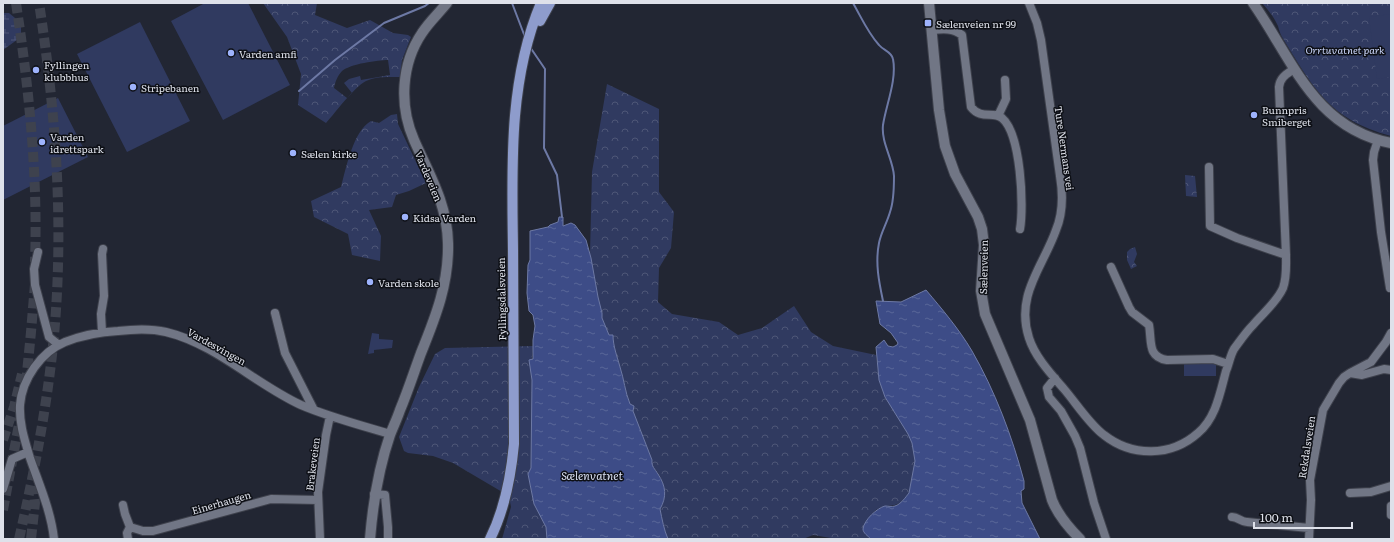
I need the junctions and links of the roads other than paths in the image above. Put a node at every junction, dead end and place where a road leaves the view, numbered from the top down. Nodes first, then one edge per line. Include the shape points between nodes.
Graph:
1 (448, 3) edge
2 (541, 3) edge
3 (550, 3) edge
4 (929, 3) edge
5 (1029, 3) edge
6 (1253, 3) edge
7 (932, 30) junction
8 (524, 56) junction
9 (1294, 69) junction
10 (1005, 80) dead end
11 (998, 116) junction
12 (1378, 140) junction
13 (1391, 144) edge
14 (1209, 167) dead end
15 (1020, 229) dead end
16 (103, 249) dead end
17 (38, 252) tunnel mouth
18 (1286, 255) junction
19 (1111, 266) dead end
20 (1390, 288) edge
21 (274, 313) dead end
22 (102, 332) junction
23 (1391, 333) edge
24 (59, 345) junction
25 (1228, 364) junction
26 (1391, 370) edge
27 (1350, 373) junction
28 (1055, 378) junction
29 (314, 410) junction
30 (330, 416) junction
31 (390, 434) junction
32 (28, 452) junction
33 (1391, 486) edge
34 (3, 489) edge
35 (1350, 493) dead end
36 (374, 494) junction
37 (318, 500) junction
38 (123, 505) dead end
39 (1391, 506) edge
40 (1391, 515) edge
41 (1232, 517) dead end
42 (130, 527) junction
43 (1309, 528) junction
44 (54, 539) edge
45 (128, 539) edge
46 (320, 539) edge
47 (370, 539) edge
48 (388, 539) edge
49 (490, 539) edge
50 (1080, 539) edge
51 (1106, 539) edge
52 (1309, 539) edge

1 - 31 main road, Vardeveien via 422,33 415,46 403,92 410,131 436,186 446,220 446,278 440,305
2 - 8 main road, Fyllingsdalsveien
3 - 8 main road, Fyllingsdalsveien
4 - 7 main road, Sælenveien
5 - 28 street, Ture Nermans vei via 1042,47 1062,197 1057,229 1027,295 1025,324 1036,353
6 - 9 main road
7 - 11 street via 955,30 962,35 971,107 983,115
7 - 50 main road, Sælenveien via 945,146 952,168 982,229 982,291 985,314 1030,420 1052,500 1064,522
8 - 49 main road, Fyllingsdalsveien via 516,103 513,154 514,444 502,510
9 - 12 main road via 1309,92 1333,116 1354,130
9 - 18 street, Ture Nermans vei via 1284,75 1279,87
10 - 11 street via 1006,99
11 - 15 street via 1007,123 1019,163 1022,216
12 - 13 main road
12 - 20 street via 1373,160
14 - 18 street via 1210,226
16 - 22 street
17 - 24 street via 34,269 35,285 49,337
18 - 25 street, Ture Nermans vei via 1284,282 1278,296 1244,335 1231,354
19 - 25 street via 1132,312 1149,325 1155,356 1167,360 1214,359
21 - 29 street via 285,353
22 - 24 street, Vardesvingen via 78,337
22 - 29 street, Vardesvingen via 135,329 167,332 183,337
23 - 27 street, Rekdalsveien via 1371,362
24 - 32 street, Vardesvingen via 42,358 28,377 22,393 20,414
25 - 28 street, Ture Nermans vei via 1220,397 1208,422 1198,434 1171,448 1153,452 1134,450 1103,435
26 - 27 street via 1384,369 1362,375
27 - 43 street, Rekdalsveien via 1339,383 1322,412 1310,480
28 - 51 street via 1047,388 1049,397 1061,410 1075,436 1085,462 1094,503
29 - 30 street, Vardesvingen
30 - 31 street, Vardesvingen
30 - 37 street, Brakeveien
31 - 36 main road, Vardeveien
32 - 34 street via 12,459
32 - 44 street, Vardesvingen via 47,508
33 - 35 street via 1371,492
36 - 47 main road, Vardeveien
36 - 48 street via 385,495
37 - 42 street, Einerhaugen via 271,499 153,531
37 - 46 street, Brakeveien
38 - 42 street
39 - 40 street
41 - 43 street via 1243,522
42 - 45 street
43 - 52 street, Rekdalsveien

